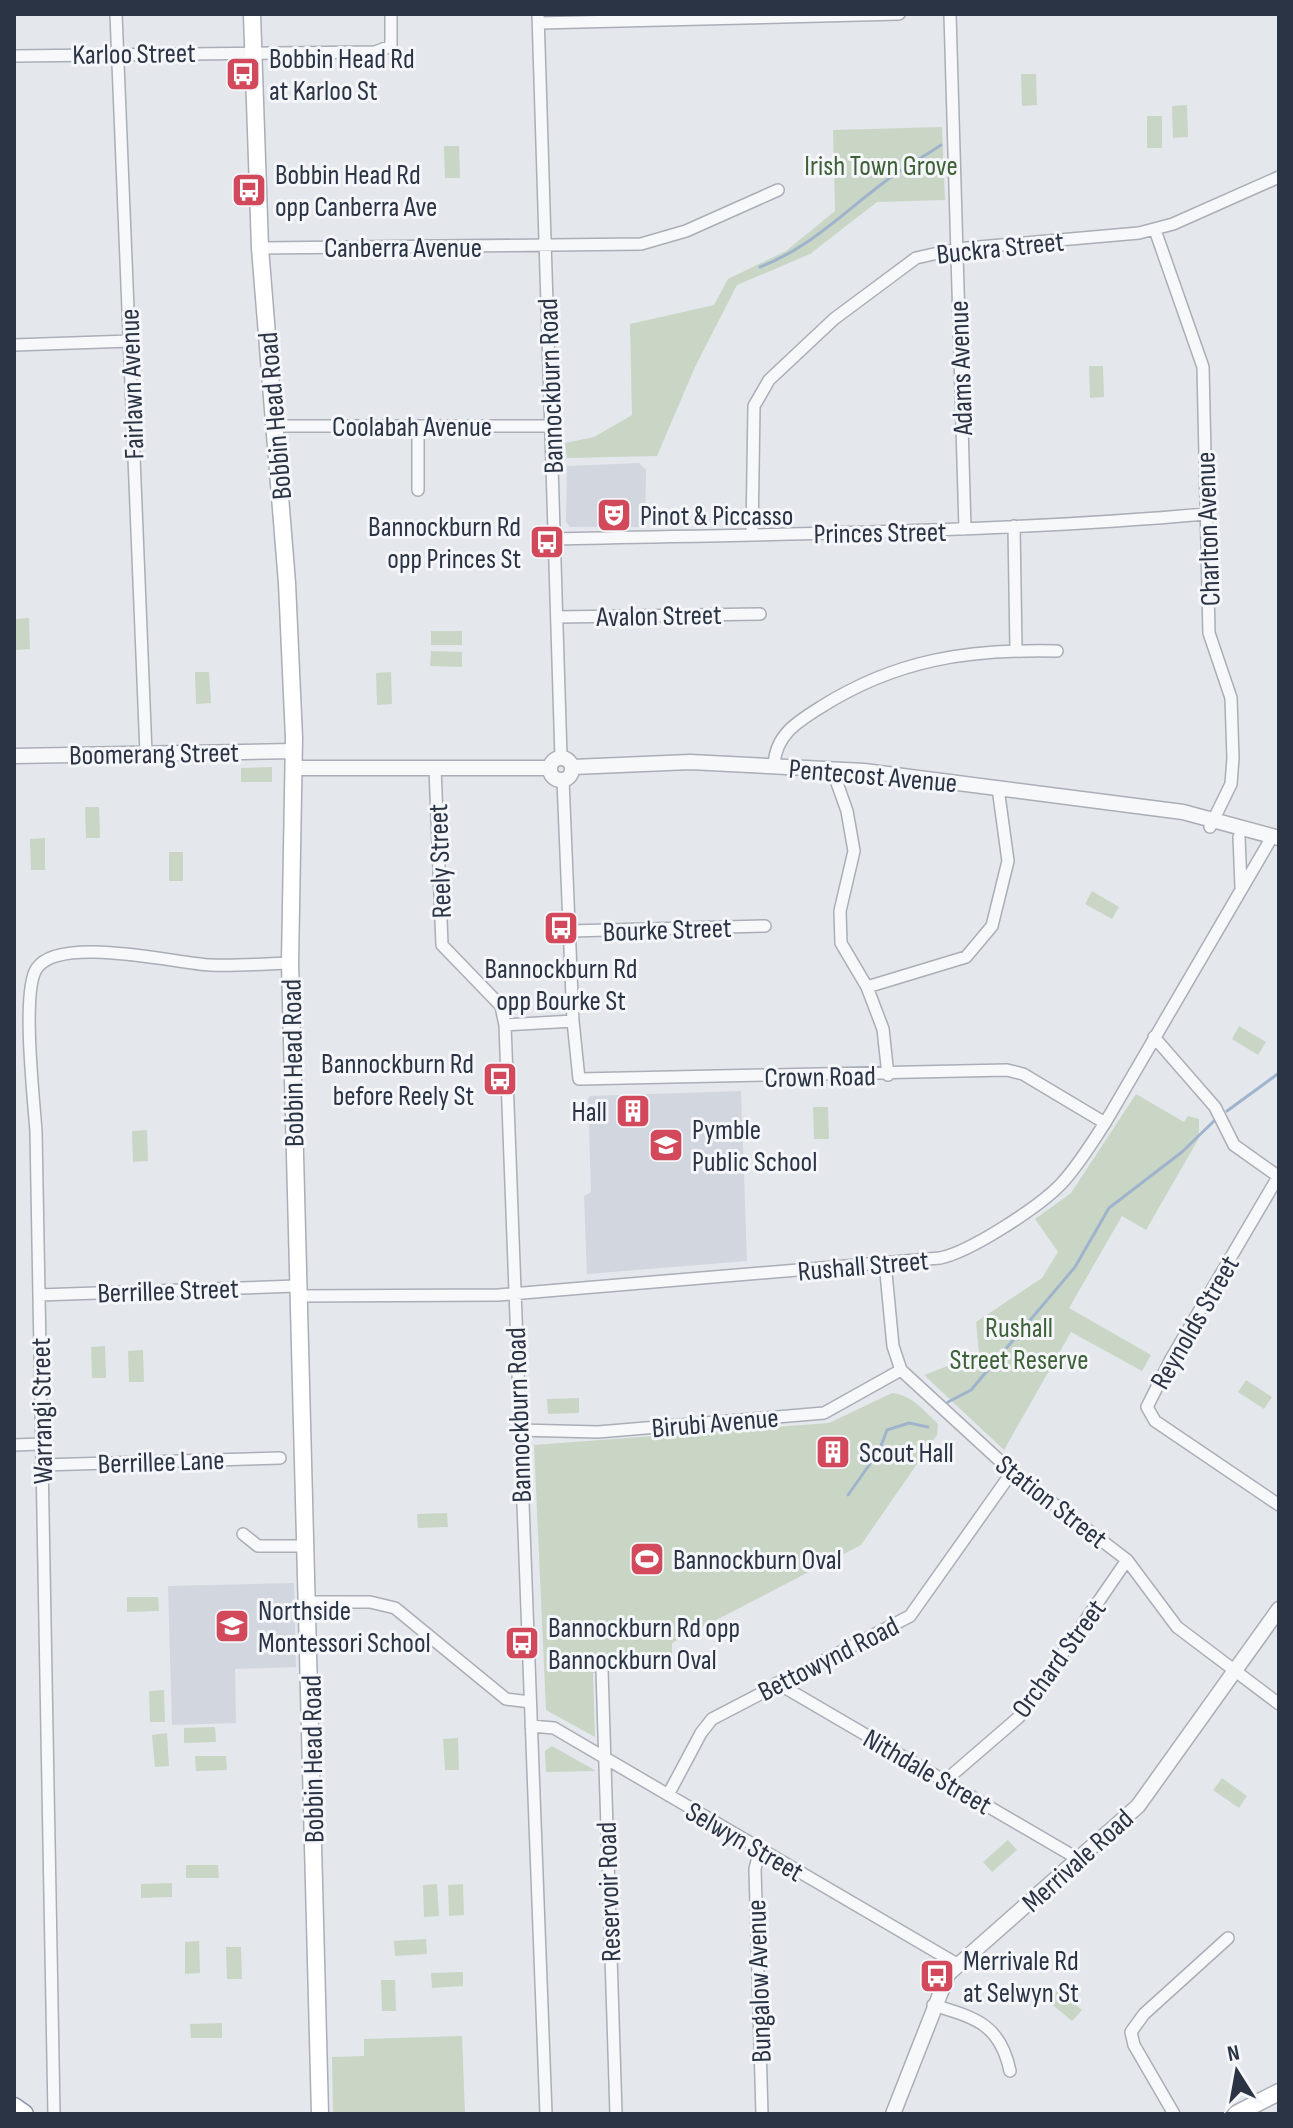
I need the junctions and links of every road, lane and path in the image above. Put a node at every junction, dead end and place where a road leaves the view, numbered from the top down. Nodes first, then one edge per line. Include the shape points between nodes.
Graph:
1 (116, 14) edge
2 (252, 14) edge
3 (391, 14) edge
4 (899, 14) edge
5 (950, 14) edge
6 (538, 19) edge
7 (253, 51) junction
8 (118, 53) junction
9 (14, 56) edge
10 (1279, 177) edge
11 (778, 190) dead end
12 (1155, 230) junction
13 (545, 246) junction
14 (260, 248) junction
15 (956, 249) junction
16 (130, 341) junction
17 (14, 345) edge
18 (274, 426) junction
19 (418, 426) junction
20 (550, 426) junction
21 (418, 490) dead end
22 (1206, 514) junction
23 (1014, 526) junction
24 (965, 529) junction
25 (752, 535) junction
26 (554, 539) junction
27 (760, 614) dead end
28 (557, 617) junction
29 (1016, 650) junction
30 (1057, 651) dead end
31 (146, 753) junction
32 (14, 756) edge
33 (294, 759) junction
34 (561, 764) junction
35 (774, 766) junction
36 (435, 768) junction
37 (832, 769) junction
38 (563, 780) joint
39 (998, 788) junction
40 (1211, 824) junction
41 (1239, 837) junction
42 (1275, 841) edge
43 (1241, 888) junction
44 (765, 926) dead end
45 (569, 931) junction
46 (290, 963) junction
47 (867, 987) junction
48 (573, 1021) junction
49 (505, 1025) junction
50 (1154, 1037) junction
51 (888, 1075) junction
52 (1105, 1123) junction
53 (1279, 1177) edge
54 (885, 1263) junction
55 (297, 1291) junction
56 (514, 1291) junction
57 (39, 1295) junction
58 (901, 1370) junction
59 (519, 1430) junction
60 (40, 1444) junction
61 (14, 1445) edge
62 (280, 1458) dead end
63 (41, 1465) junction
64 (1012, 1472) junction
65 (1279, 1505) edge
66 (243, 1534) dead end
67 (305, 1546) junction
68 (1127, 1560) junction
69 (308, 1602) junction
70 (1279, 1609) edge
71 (1233, 1669) junction
72 (602, 1670) dead end
73 (777, 1683) junction
74 (530, 1702) junction
75 (1279, 1704) edge
76 (531, 1726) junction
77 (603, 1758) junction
78 (946, 1780) junction
79 (668, 1795) junction
80 (760, 1849) junction
81 (1080, 1860) junction
82 (1228, 1938) dead end
83 (957, 1964) junction
84 (933, 2005) junction
85 (1010, 2071) dead end
86 (1279, 2092) edge
87 (14, 2107) edge
88 (24, 2114) edge
89 (54, 2114) edge
90 (320, 2114) edge
91 (546, 2114) edge
92 (616, 2114) edge
93 (762, 2114) edge
94 (893, 2114) edge
95 (1174, 2114) edge
96 (1236, 2114) edge

1 - 8 street, Fairlawn Avenue
2 - 7 main road, Bobbin Head Road
3 - 7 street, Karloo Street via 391,46 385,50
4 - 6 street
5 - 15 street, Adams Avenue
6 - 13 street, Bannockburn Road
7 - 8 street, Karloo Street
7 - 14 main road, Bobbin Head Road
8 - 9 street, Karloo Street
8 - 16 street, Fairlawn Avenue
10 - 12 street, Buckra Street
11 - 13 street, Canberra Avenue via 664,239
12 - 15 street, Buckra Street
12 - 22 street, Charlton Avenue via 1201,356
13 - 14 street, Canberra Avenue
13 - 20 street, Bannockburn Road
14 - 18 main road, Bobbin Head Road
15 - 24 street, Adams Avenue
15 - 25 street, Buckra Street via 916,258 893,274 834,319 769,380 754,406
16 - 17 street
16 - 31 street, Fairlawn Avenue
18 - 19 street, Coolabah Avenue
18 - 33 main road, Bobbin Head Road
19 - 20 street, Coolabah Avenue
19 - 21 street
20 - 26 street, Bannockburn Road
22 - 23 street, Princes Street
22 - 40 street, Charlton Avenue via 1209,633 1231,698 1233,777
23 - 24 street, Princes Street
23 - 29 street
24 - 25 street, Princes Street
25 - 26 street, Princes Street
26 - 28 street, Bannockburn Road
27 - 28 street, Avalon Street
28 - 34 street, Bannockburn Road
29 - 30 street
29 - 35 street via 933,659 860,682 786,732 774,752
31 - 32 street, Boomerang Street
31 - 33 street, Boomerang Street
33 - 36 street, Pentecost Avenue
33 - 46 main road, Bobbin Head Road
34 - 35 street, Pentecost Avenue
34 - 36 street, Pentecost Avenue
34 - 38 street via 571,774
35 - 37 street, Pentecost Avenue
36 - 49 street, Reely Street via 442,945 501,1006
37 - 39 street, Pentecost Avenue
37 - 47 street via 854,851 839,932 845,953
38 - 45 street
39 - 40 street, Pentecost Avenue via 1171,812
39 - 47 street via 1008,861 992,926 966,957
40 - 41 street, Pentecost Avenue
40 - 42 street, Pentecost Avenue
41 - 42 street, Pentecost Avenue
41 - 43 street
42 - 43 street, Rushall Street
43 - 50 street, Rushall Street
44 - 45 street, Bourke Street
45 - 48 street
46 - 55 main road, Bobbin Head Road
46 - 57 street, Warrangi Street via 208,965 126,953 63,954 37,967 29,993
47 - 51 street via 883,1029
48 - 49 street
48 - 51 street, Crown Road via 579,1079 590,1081
49 - 56 street, Bannockburn Road
50 - 52 street, Rushall Street
50 - 53 street via 1215,1107 1234,1145
51 - 52 street, Crown Road via 1007,1070 1023,1074
52 - 54 street, Rushall Street via 1059,1186 965,1251
53 - 65 street, Reynolds Street via 1147,1407 1155,1421
54 - 56 street, Rushall Street
54 - 58 street via 893,1346
55 - 56 street, Rushall Street
55 - 57 street, Berrillee Street
55 - 67 main road, Bobbin Head Road
56 - 59 street, Bannockburn Road
57 - 60 street, Warrangi Street
58 - 59 street, Birubi Avenue via 824,1413 598,1432
58 - 64 street, Station Street
59 - 74 street, Bannockburn Road
60 - 61 street
60 - 63 street, Warrangi Street
62 - 63 street, Berrillee Lane
63 - 89 street, Warrangi Street
64 - 68 street, Station Street
64 - 73 street, Bettowynd Road via 910,1616
66 - 67 street via 258,1546
67 - 69 main road, Bobbin Head Road
68 - 71 street, Station Street via 1170,1621
68 - 78 street, Orchard Street via 1019,1717
69 - 74 street via 370,1602 395,1608 506,1699
69 - 90 main road, Bobbin Head Road
70 - 71 street, Merrivale Road
71 - 75 street, Station Street
71 - 81 street, Merrivale Road via 1138,1806
72 - 77 street, Reservoir Road
73 - 78 street, Nithdale Street
73 - 79 street, Bettowynd Road via 706,1724
74 - 76 street, Bannockburn Road
76 - 77 street, Selwyn Street via 554,1728
76 - 91 street, Bannockburn Road
77 - 79 street, Selwyn Street
77 - 92 street, Reservoir Road
78 - 81 street, Nithdale Street
79 - 80 street, Selwyn Street
80 - 83 street, Selwyn Street
80 - 93 street, Bungalow Avenue via 755,1869
81 - 83 street, Merrivale Road
82 - 95 street via 1131,2032
83 - 84 street, Merrivale Road
84 - 85 street via 981,2022 1003,2045
84 - 94 street, Merrivale Road
86 - 96 main road
87 - 88 highway

